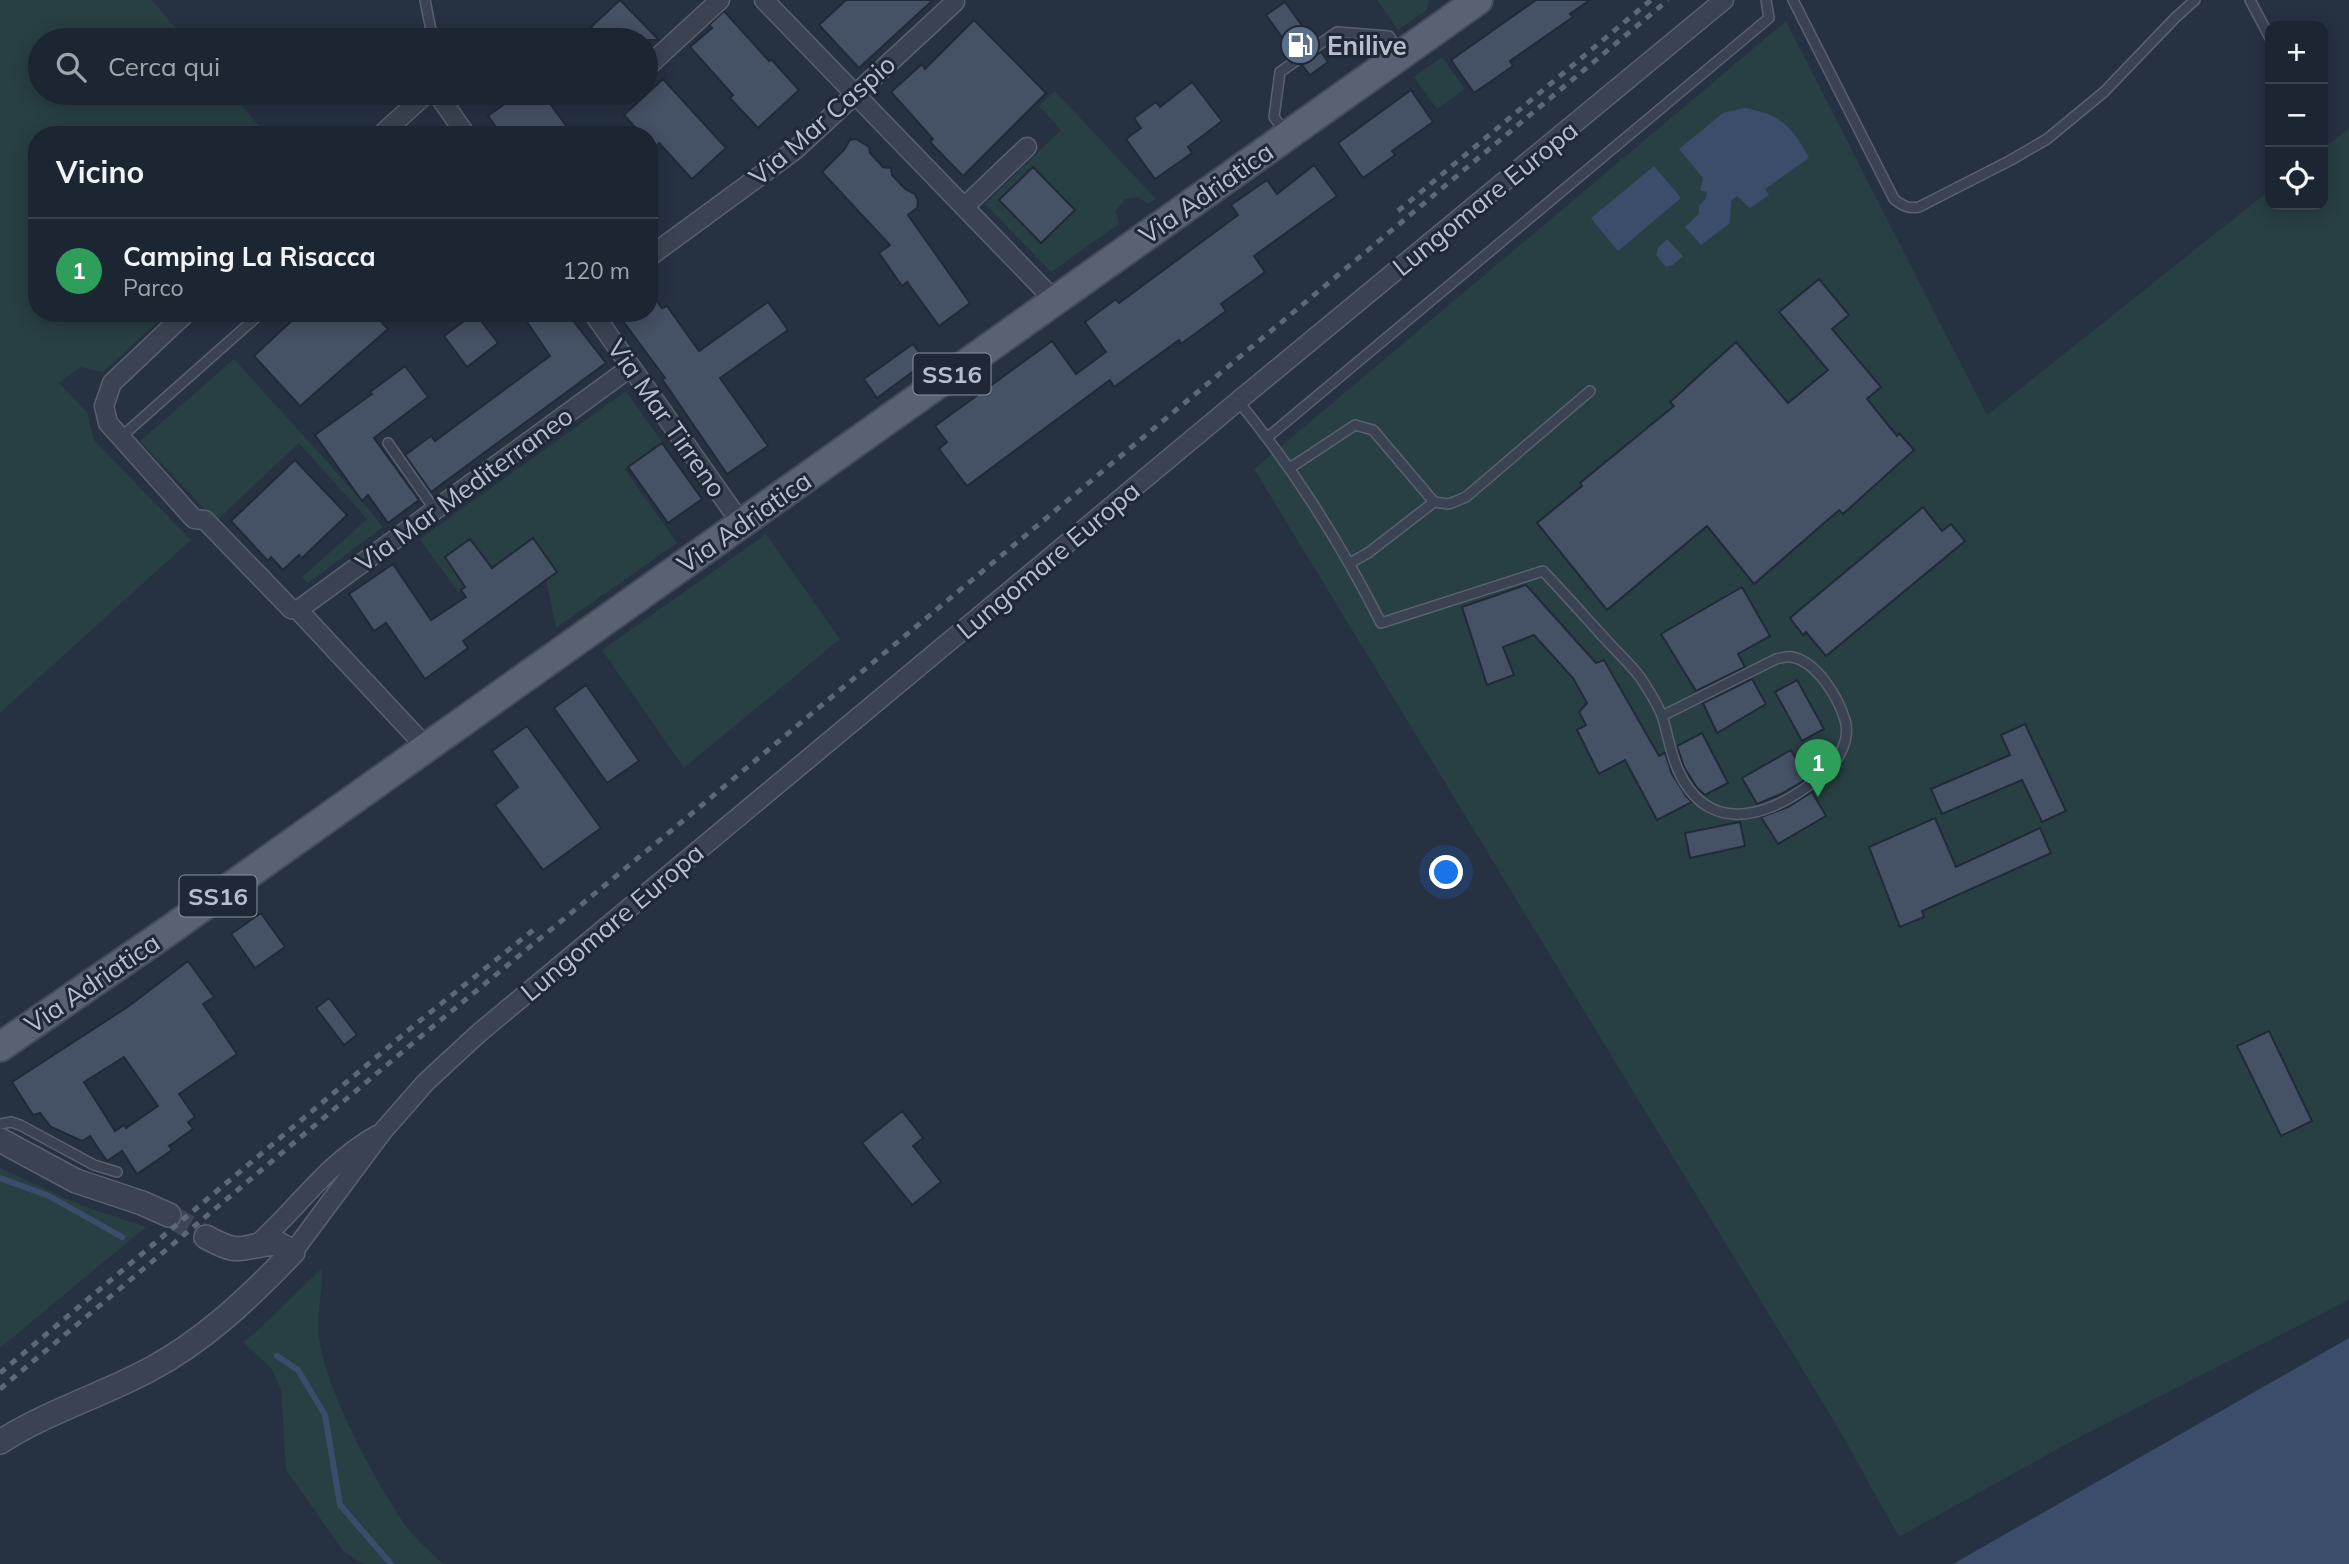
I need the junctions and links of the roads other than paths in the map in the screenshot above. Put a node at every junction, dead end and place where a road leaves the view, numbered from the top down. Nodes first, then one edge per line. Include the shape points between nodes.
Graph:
1 (425, 0) edge
2 (720, 0) edge
3 (764, 0) edge
4 (1478, 0) edge
5 (1724, 0) edge
6 (1766, 0) edge
7 (1793, 0) edge
8 (2195, 0) edge
9 (2250, 0) edge
10 (955, 2) dead end
11 (431, 28) edge
12 (2265, 28) edge
13 (1402, 54) junction
14 (658, 57) edge
15 (855, 95) junction
16 (414, 105) edge
17 (445, 105) edge
18 (391, 126) edge
19 (460, 126) edge
20 (1287, 136) junction
21 (1027, 147) dead end
22 (964, 207) junction
23 (658, 250) edge
24 (1055, 301) junction
25 (176, 322) edge
26 (251, 322) edge
27 (599, 322) edge
28 (631, 367) junction
29 (1590, 391) dead end
30 (1238, 401) junction
31 (1268, 437) junction
32 (120, 438) junction
33 (388, 443) dead end
34 (1290, 468) junction
35 (1434, 502) junction
36 (435, 510) junction
37 (741, 523) junction
38 (1350, 563) junction
39 (298, 610) junction
40 (1662, 716) junction
41 (426, 747) junction
42 (3, 1044) edge
43 (0, 1124) edge
44 (383, 1131) junction
45 (0, 1140) edge
46 (117, 1172) dead end
47 (169, 1215) tunnel mouth
48 (206, 1237) tunnel mouth
49 (254, 1247) junction
50 (293, 1252) junction
51 (0, 1442) edge

1 - 11 lane
2 - 14 street
3 - 15 street
4 - 13 main road, Via Adriatica / SS16
5 - 30 street, Lungomare Europa
6 - 31 lane via 1769,18
7 - 8 lane via 1894,199 1911,208 2047,139 2105,92
9 - 12 lane
10 - 15 street, Via Mar Caspio
13 - 20 main road, Via Adriatica / SS16
13 - 20 lane via 1390,36 1337,32 1280,72 1274,117
15 - 22 street
15 - 23 street, Via Mar Caspio via 795,150
16 - 18 street
17 - 19 street
20 - 24 main road, Via Adriatica / SS16
21 - 22 street
22 - 24 street
24 - 37 main road, Via Adriatica / SS16
25 - 32 street via 107,390 105,414
26 - 32 lane
27 - 28 street, Via Mar Tirreno
28 - 36 street, Via Mar Mediterraneo
28 - 37 street, Via Mar Tirreno
29 - 35 lane via 1466,497 1449,504
30 - 31 lane
30 - 44 street, Lungomare Europa via 479,1033
31 - 34 lane
32 - 39 street via 194,519 205,520 291,609
33 - 36 lane
34 - 35 lane via 1355,425 1373,430
34 - 38 lane
35 - 38 lane
36 - 39 street, Via Mar Mediterraneo
37 - 41 main road, Via Adriatica / SS16
38 - 40 lane via 1381,623 1544,571 1640,677
39 - 41 street
40 - 40 lane via 1776,659 1790,657 1804,662 1821,678 1841,707 1848,729 1845,744 1828,770 1800,794 1739,816 1702,804 1687,788
41 - 42 main road, Via Adriatica / SS16
43 - 46 lane via 20,1125 94,1165
44 - 49 street, Lungomare Europa via 331,1167
44 - 50 street, Lungomare Europa
45 - 47 street via 76,1181
48 - 49 street via 235,1250
49 - 50 street via 276,1243
50 - 51 street, Lungomare Europa via 231,1313 152,1368

